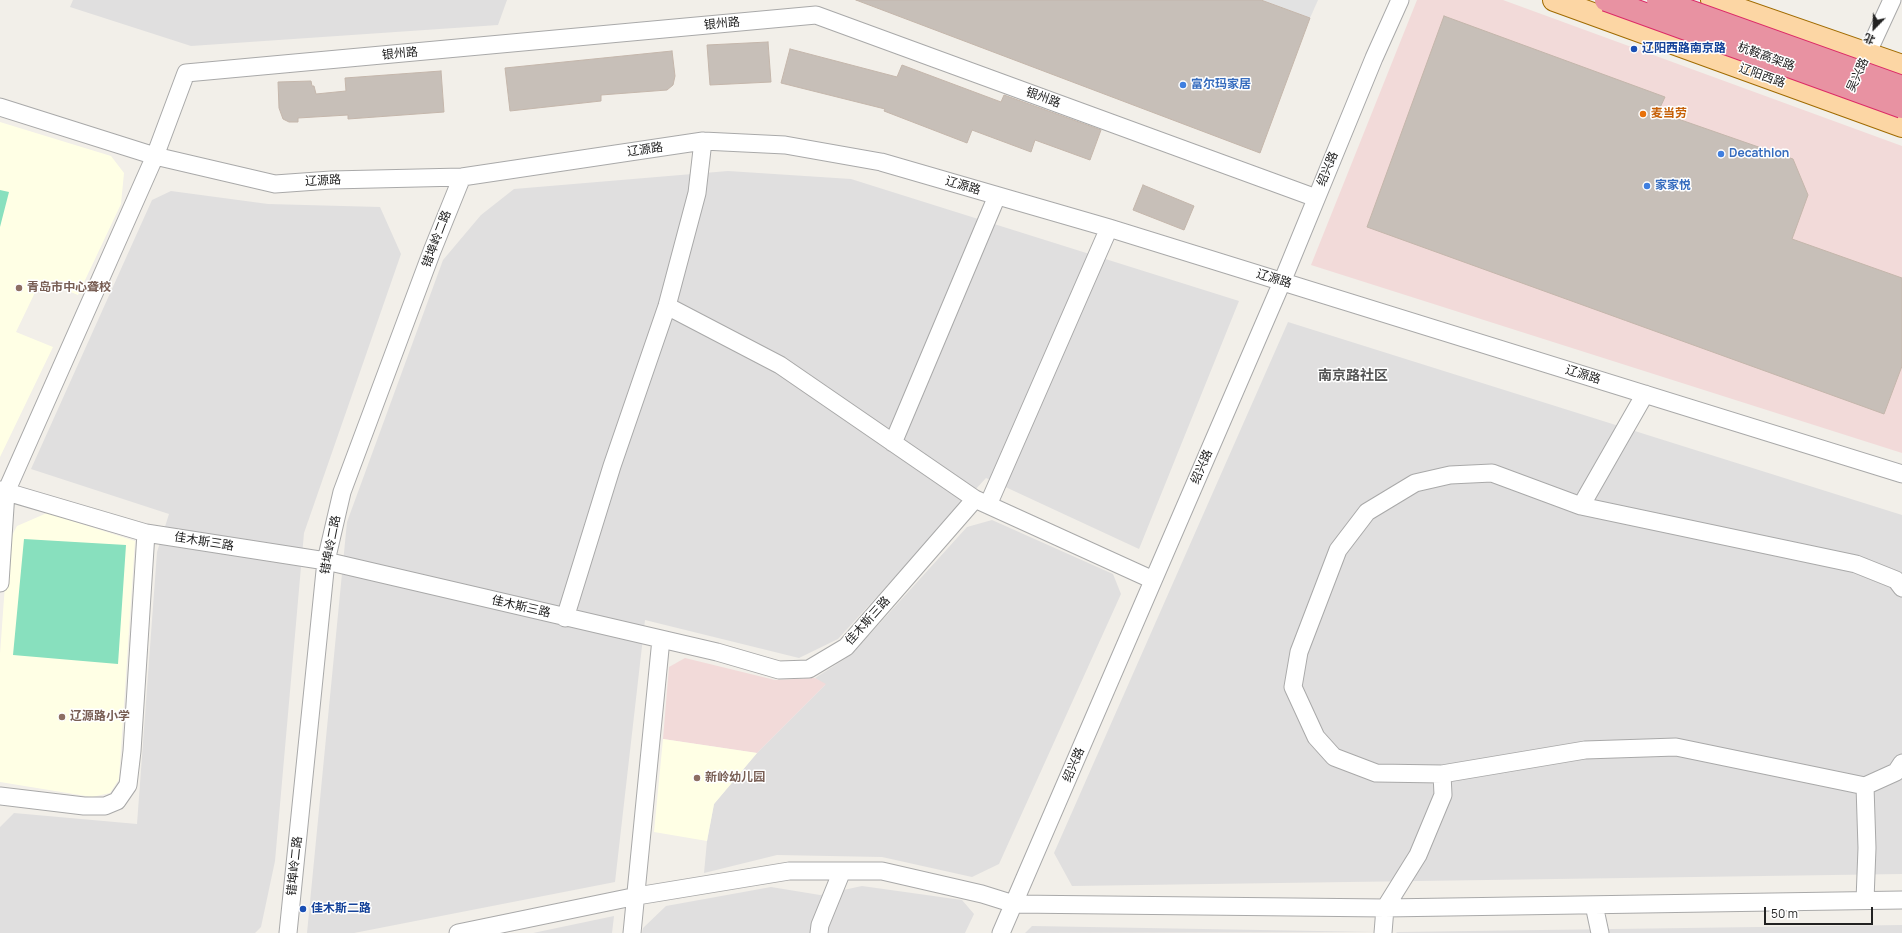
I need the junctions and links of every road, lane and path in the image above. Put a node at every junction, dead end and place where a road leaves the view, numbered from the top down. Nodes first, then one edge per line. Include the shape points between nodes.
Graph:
1 (1400, 0) edge
2 (1554, 0) edge
3 (1606, 0) edge
4 (1658, 0) edge
5 (1712, 0) edge
6 (1892, 0) edge
7 (1867, 54) junction
8 (1902, 66) edge
9 (1902, 87) edge
10 (1844, 106) junction
11 (0, 107) edge
12 (1902, 107) edge
13 (1902, 126) edge
14 (702, 141) junction
15 (155, 156) junction
16 (462, 176) junction
17 (997, 196) junction
18 (1316, 198) junction
19 (1109, 228) junction
20 (1282, 282) junction
21 (667, 306) junction
22 (1645, 394) junction
23 (893, 443) junction
24 (1902, 474) edge
25 (3, 491) edge
26 (981, 502) junction
27 (1581, 506) junction
28 (146, 533) junction
29 (326, 561) junction
30 (1153, 580) junction
31 (0, 583) edge
32 (1902, 588) edge
33 (565, 618) junction
34 (661, 639) junction
35 (1902, 763) edge
36 (1442, 774) junction
37 (1865, 786) junction
38 (0, 796) edge
39 (842, 871) junction
40 (637, 896) junction
41 (1865, 900) junction
42 (1902, 900) edge
43 (1014, 904) junction
44 (1594, 904) junction
45 (1385, 908) junction
46 (288, 933) edge
47 (458, 933) edge
48 (632, 933) edge
49 (819, 933) edge
50 (1001, 933) edge
51 (1384, 933) edge
52 (1600, 933) edge

1 - 18 street, 绍兴路
2 - 10 main road, 辽阳西路
3 - 12 highway, 杭鞍高架路, bridge
4 - 9 highway, 杭鞍高架路, bridge
5 - 7 main road
6 - 7 street, 吴兴路
7 - 8 main road
7 - 10 street, 吴兴路
10 - 13 main road, 辽阳西路
11 - 15 street, 辽源路
14 - 16 street, 辽源路
14 - 17 street, 辽源路 via 785,145 881,162
14 - 21 street via 696,193
15 - 16 street, 辽源路 via 275,184
15 - 18 street, 银州路 via 186,73 816,15
15 - 25 street
16 - 29 street, 错埠岭二路 via 342,492
17 - 19 street, 辽源路
17 - 23 street
18 - 20 street, 绍兴路
19 - 20 street, 辽源路
19 - 26 street, 佳木斯三路
20 - 22 street, 辽源路
20 - 30 street, 绍兴路
21 - 23 street via 780,365
21 - 33 street via 612,466
22 - 24 street, 辽源路
22 - 27 street
23 - 26 street
25 - 28 street, 佳木斯三路
25 - 31 street
26 - 30 street
26 - 34 street, 佳木斯三路 via 846,647 809,669 779,670
27 - 32 street via 1856,564 1896,580
27 - 36 street via 1492,473 1450,475 1415,483 1367,512 1338,550 1299,652 1293,687 1316,737 1334,757 1376,773
28 - 29 street, 佳木斯三路
28 - 38 street via 128,785 117,801 105,806
29 - 33 street, 佳木斯三路
29 - 46 street, 错埠岭二路
30 - 43 street, 绍兴路
33 - 34 street, 佳木斯三路
34 - 40 street
35 - 37 street via 1896,772
36 - 37 street via 1585,750 1676,747
36 - 45 street via 1443,795 1418,855
37 - 41 street
39 - 40 street via 789,871
39 - 43 street via 882,871
39 - 49 street
40 - 47 street
40 - 48 street
41 - 42 street
41 - 44 street
43 - 45 street
43 - 50 street, 绍兴路
44 - 45 street
44 - 52 street
45 - 51 street

